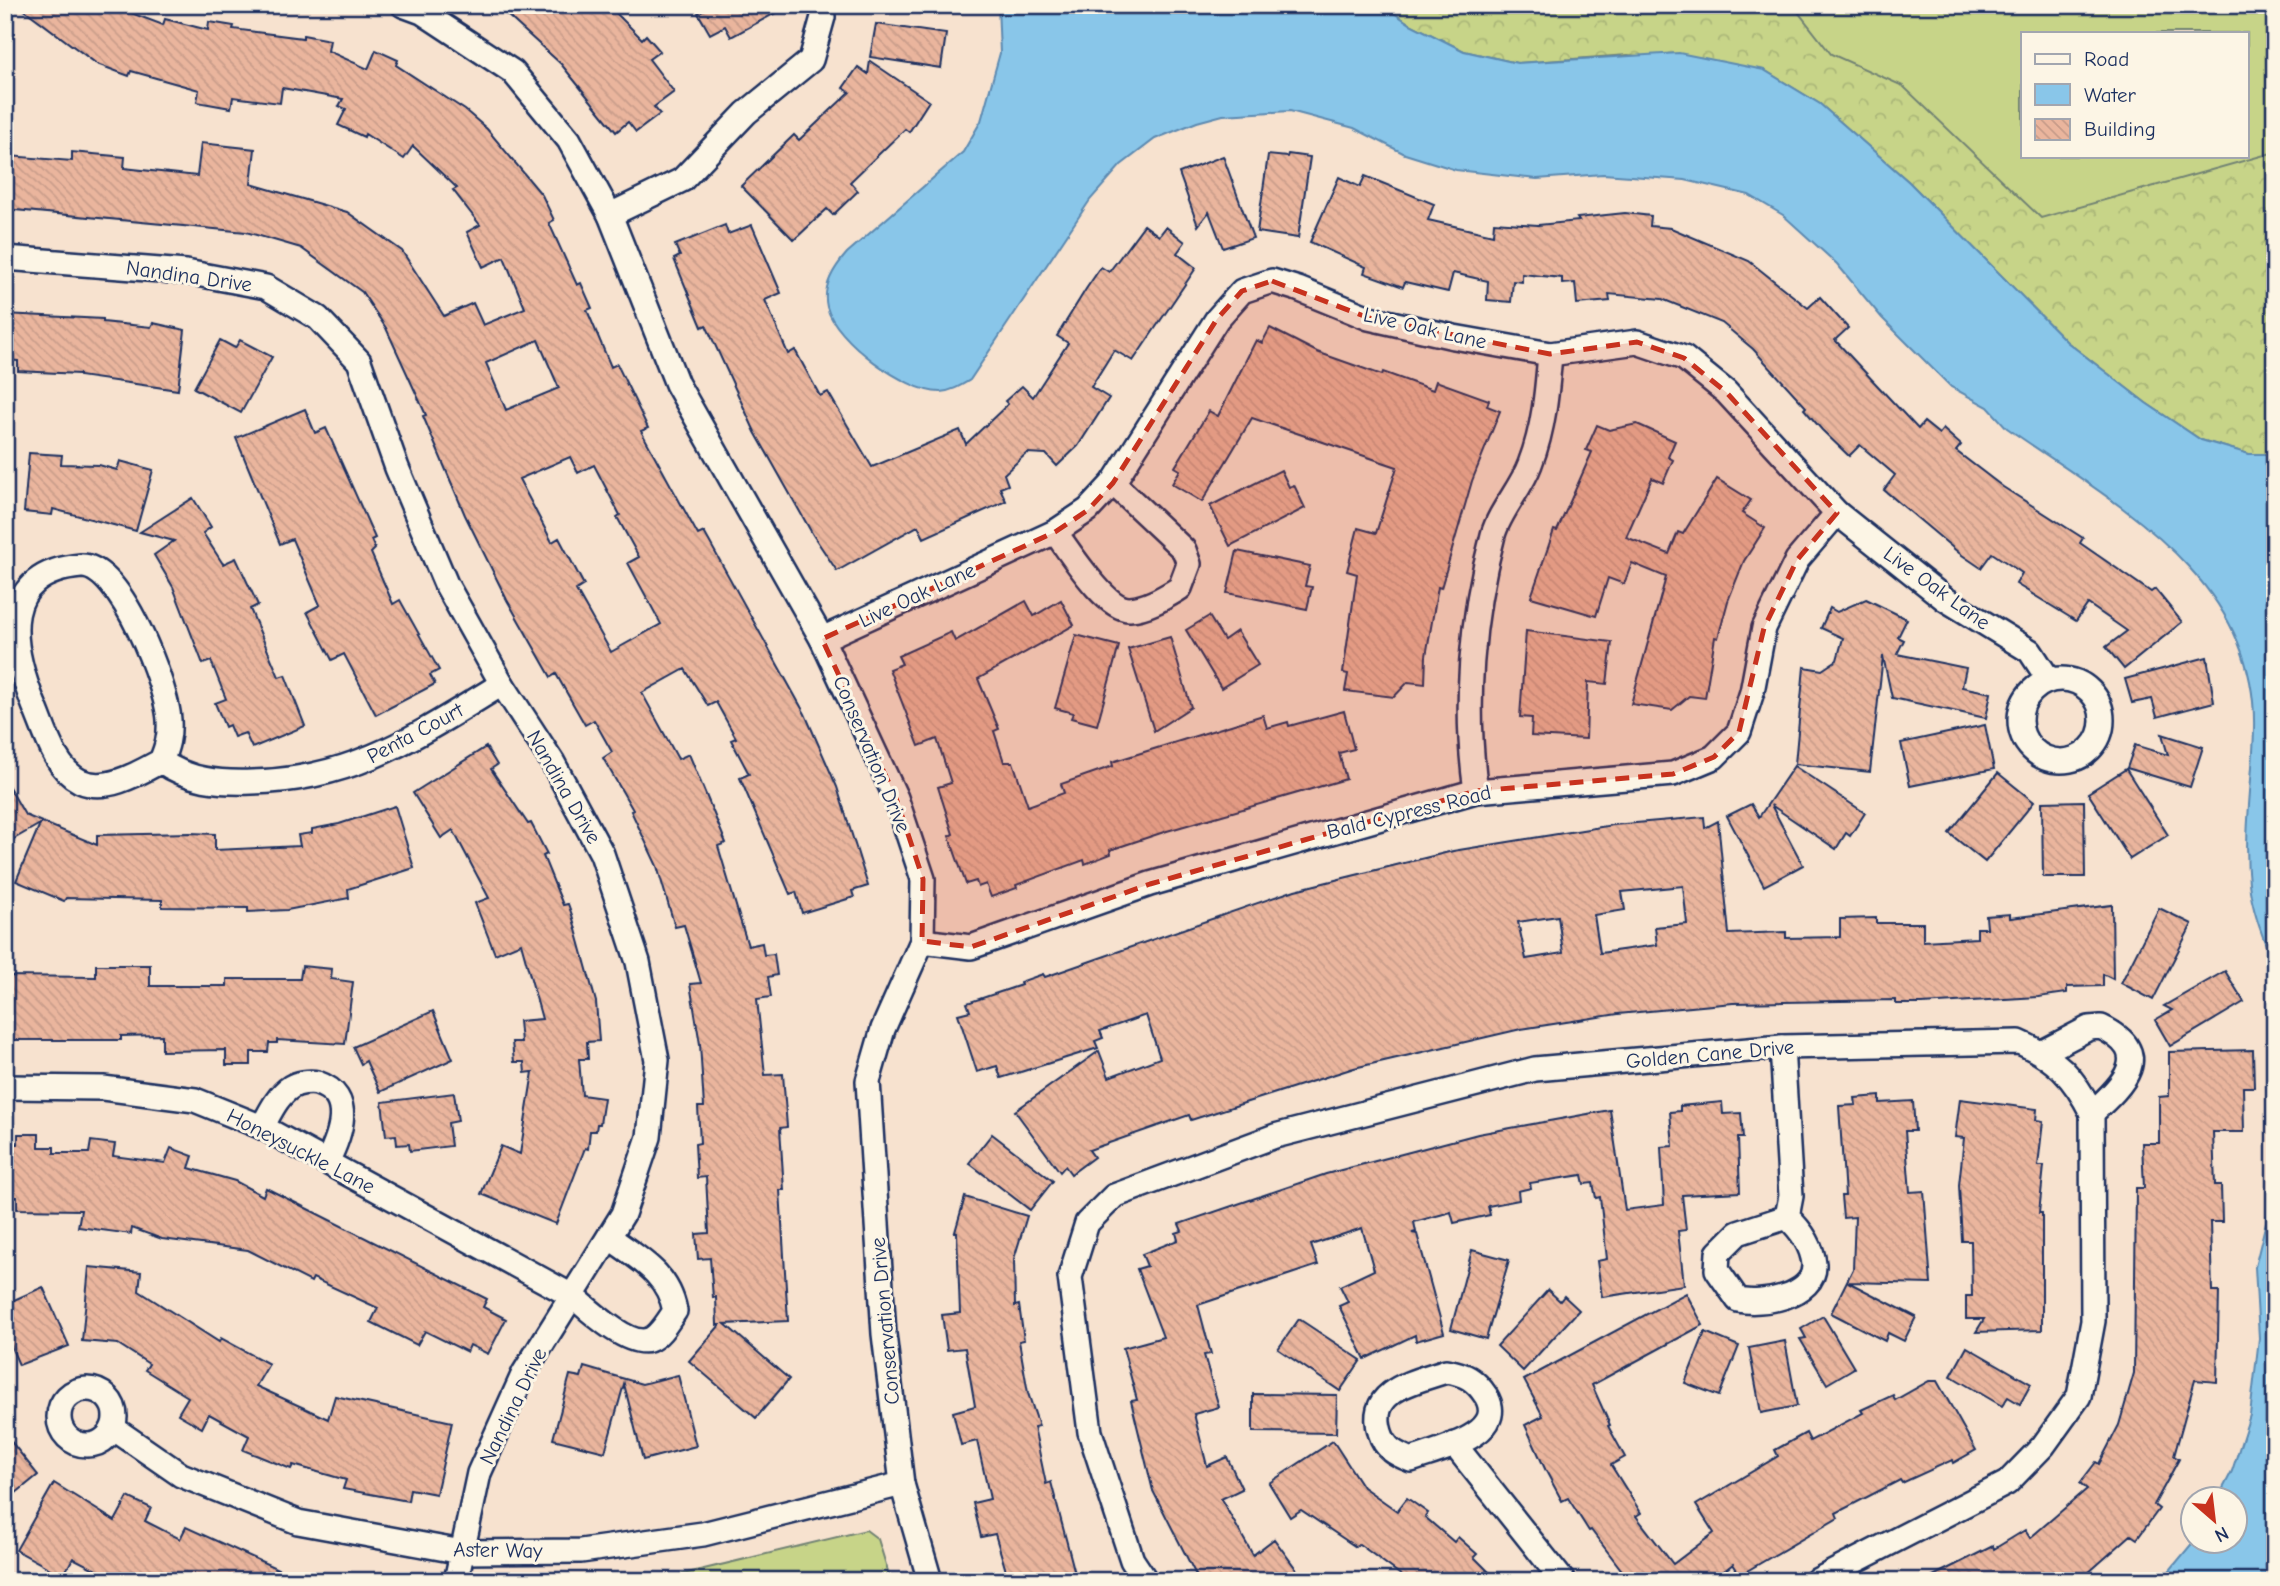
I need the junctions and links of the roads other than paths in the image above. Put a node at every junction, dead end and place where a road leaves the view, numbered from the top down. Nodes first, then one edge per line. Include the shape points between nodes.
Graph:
1 (403, 5) edge
2 (822, 5) edge
3 (610, 215) junction
4 (5, 258) edge
5 (1550, 354) junction
6 (1112, 483) junction
7 (1837, 513) junction
8 (1055, 532) junction
9 (822, 639) junction
10 (2049, 680) dead end
11 (502, 684) junction
12 (161, 761) junction
13 (1476, 791) junction
14 (922, 940) junction
15 (1782, 1047) junction
16 (2043, 1052) junction
17 (5, 1087) edge
18 (2092, 1112) junction
19 (262, 1127) junction
20 (327, 1162) junction
21 (1787, 1217) dead end
22 (610, 1237) junction
23 (574, 1297) junction
24 (113, 1428) dead end
25 (1454, 1444) junction
26 (902, 1484) junction
27 (462, 1552) junction
28 (456, 1581) edge
29 (930, 1581) edge
30 (1146, 1581) edge
31 (1563, 1581) edge
32 (1816, 1581) edge

1 - 3 street, Conservation Drive via 422,12 513,72 569,140
2 - 3 street via 811,60 746,113 682,180
3 - 9 street, Conservation Drive via 677,384
4 - 11 street, Nandina Drive via 186,272 253,284 318,318 359,361 446,584
5 - 6 street, Live Oak Lane via 1369,318 1272,281 1242,291 1217,319
5 - 7 street, Live Oak Lane via 1637,342 1684,358 1727,392
5 - 13 street via 1545,415 1530,465 1494,533 1474,636 1470,748
6 - 8 street, Live Oak Lane via 1088,510
6 - 8 street via 1184,550 1189,564 1180,588 1156,603 1128,610 1114,604
7 - 10 street, Live Oak Lane via 1945,599 2029,651
7 - 13 street, Bald Cypress Road via 1797,560 1765,628 1739,732 1714,757 1673,774
8 - 9 street, Live Oak Lane
9 - 14 street, Conservation Drive via 900,810 923,879
11 - 12 street, Penta Court via 399,746 353,766 294,781 223,783 180,775
11 - 22 street, Nandina Drive via 552,761 602,854 638,962 657,1060 649,1136 623,1214
12 - 12 street via 108,784 80,781 56,757 11,649 7,618 23,584 53,568 87,566 115,585 155,664 169,718 169,744
13 - 14 street, Bald Cypress Road via 1150,884 971,947
14 - 26 street, Conservation Drive via 883,1028 868,1081 884,1334
15 - 16 street, Golden Cane Drive via 2019,1042
15 - 21 street via 1791,1196
15 - 30 street, Golden Cane Drive via 1535,1069 1275,1136 1114,1196 1087,1223 1070,1276 1090,1432 1132,1560
16 - 18 street, Golden Cane Drive via 2077,1083
16 - 18 street via 2089,1028 2101,1027 2123,1042 2132,1059 2129,1075
17 - 19 street, Honeysuckle Lane via 103,1088 195,1100
18 - 32 street, Golden Cane Drive via 2093,1321 2079,1396 2043,1446 2007,1483
19 - 20 street, Honeysuckle Lane
19 - 20 street via 280,1096 293,1085 313,1082 327,1087 342,1106 342,1122
20 - 23 street, Honeysuckle Lane
22 - 23 street, Nandina Drive
22 - 23 street, Honeysuckle Lane via 659,1275 671,1291 674,1311 663,1329 649,1340 636,1341 608,1326
23 - 27 street, Nandina Drive via 524,1373 479,1473
24 - 27 street, Aster Way via 181,1475 298,1522
25 - 25 street via 1411,1460 1394,1453 1382,1441 1376,1418 1380,1404 1395,1389 1446,1371 1465,1374 1489,1402 1490,1417 1485,1428
25 - 31 street
26 - 27 street, Aster Way via 702,1534 582,1551
26 - 29 street, Conservation Drive
27 - 28 street, Nandina Drive

